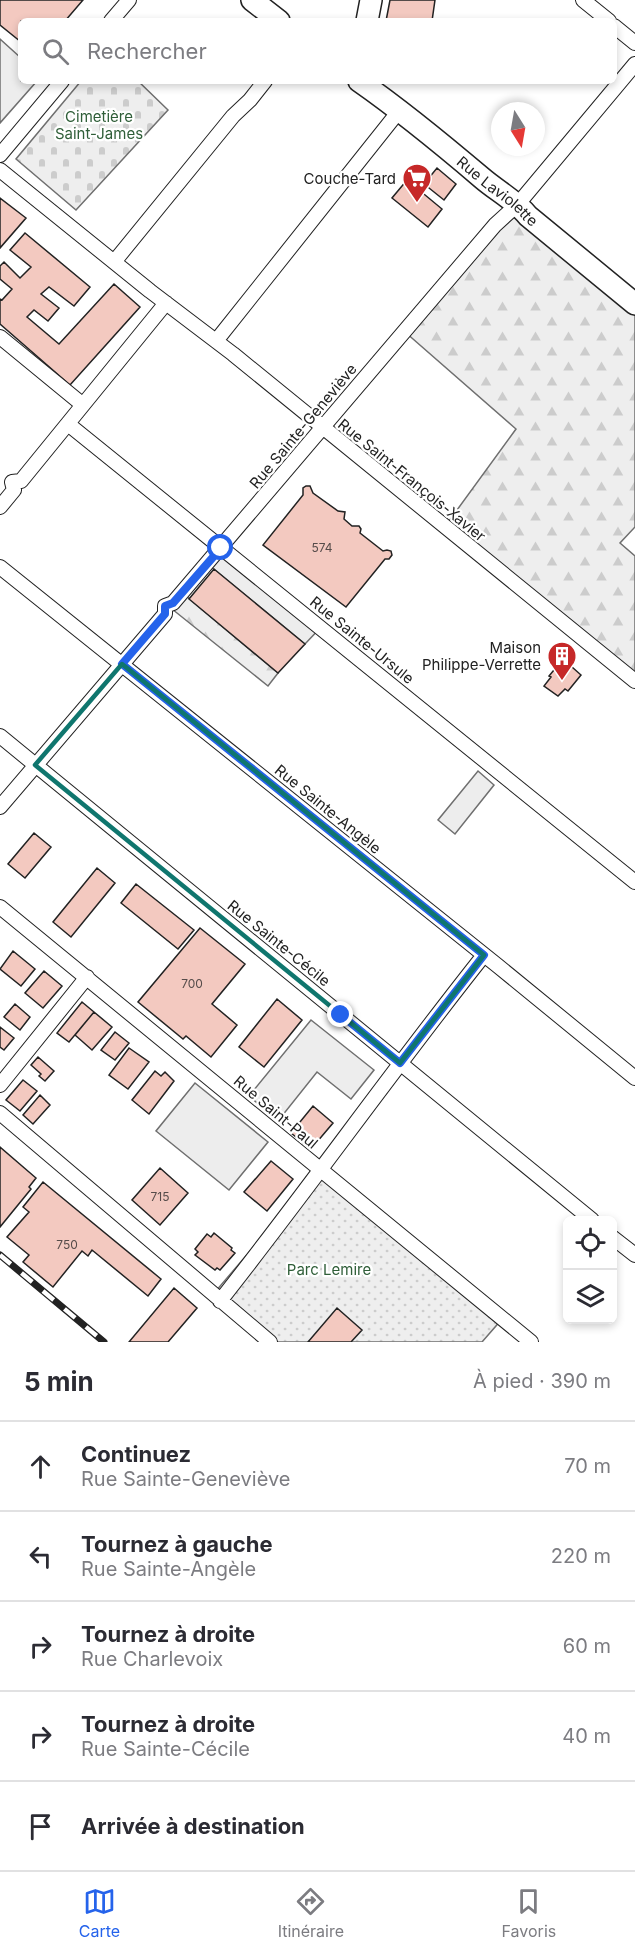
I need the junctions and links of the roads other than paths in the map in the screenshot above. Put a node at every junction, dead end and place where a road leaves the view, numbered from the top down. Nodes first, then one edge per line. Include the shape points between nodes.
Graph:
1 (129, 0) edge
2 (252, 0) edge
3 (371, 0) edge
4 (583, 0) edge
5 (114, 18) edge
6 (275, 18) edge
7 (368, 18) edge
8 (605, 18) edge
9 (617, 28) edge
10 (635, 43) edge
11 (635, 64) edge
12 (59, 84) edge
13 (263, 84) edge
14 (363, 84) edge
15 (399, 111) junction
16 (0, 155) edge
17 (0, 170) edge
18 (518, 204) junction
19 (114, 262) junction
20 (166, 303) junction
21 (635, 304) edge
22 (0, 337) edge
23 (216, 341) junction
24 (83, 405) junction
25 (68, 424) junction
26 (322, 428) junction
27 (0, 507) edge
28 (221, 548) junction
29 (0, 567) edge
30 (122, 664) junction
31 (635, 681) edge
32 (0, 736) edge
33 (36, 765) junction
34 (0, 807) edge
35 (635, 882) edge
36 (0, 907) edge
37 (484, 955) junction
38 (87, 977) junction
39 (400, 1063) junction
40 (635, 1078) edge
41 (0, 1086) edge
42 (0, 1113) edge
43 (321, 1171) junction
44 (586, 1216) edge
45 (617, 1241) edge
46 (635, 1255) edge
47 (220, 1301) junction
48 (270, 1342) edge
49 (531, 1342) edge

1 - 5 street
2 - 6 main road
3 - 7 main road
4 - 8 street
9 - 10 street
11 - 18 street, Rue Sainte-Geneviève
12 - 16 street
13 - 19 street
14 - 15 main road, Rue Laviolette
15 - 18 main road, Rue Laviolette
15 - 23 street
17 - 19 street, Rue Saint-François-Xavier
18 - 21 main road, Rue Laviolette
18 - 26 street, Rue Sainte-Geneviève via 495,225
19 - 20 street, Rue Saint-François-Xavier
20 - 23 street, Rue Saint-François-Xavier
20 - 24 street
22 - 24 street
23 - 26 street, Rue Saint-François-Xavier
24 - 25 street
25 - 27 street via 21,481 12,482 14,490
25 - 28 street, Rue Sainte-Ursule
26 - 28 street, Rue Sainte-Geneviève
26 - 31 street, Rue Saint-François-Xavier
28 - 30 street, Rue Sainte-Geneviève via 173,603 165,606 165,614
28 - 35 street, Rue Sainte-Ursule
29 - 30 street, Rue Sainte-Angèle
30 - 33 street, Rue Sainte-Geneviève
30 - 37 street, Rue Sainte-Angèle
32 - 33 street, Rue Sainte-Cécile
33 - 34 street, Rue Sainte-Geneviève
33 - 39 street, Rue Sainte-Cécile
36 - 38 street, Rue Saint-Paul
37 - 39 street
37 - 40 street, Rue Sainte-Angèle
38 - 41 street
38 - 43 street, Rue Saint-Paul
39 - 43 street
39 - 44 street, Rue Sainte-Cécile
42 - 47 street
43 - 47 street
43 - 49 street, Rue Saint-Paul
45 - 46 street
47 - 48 street

